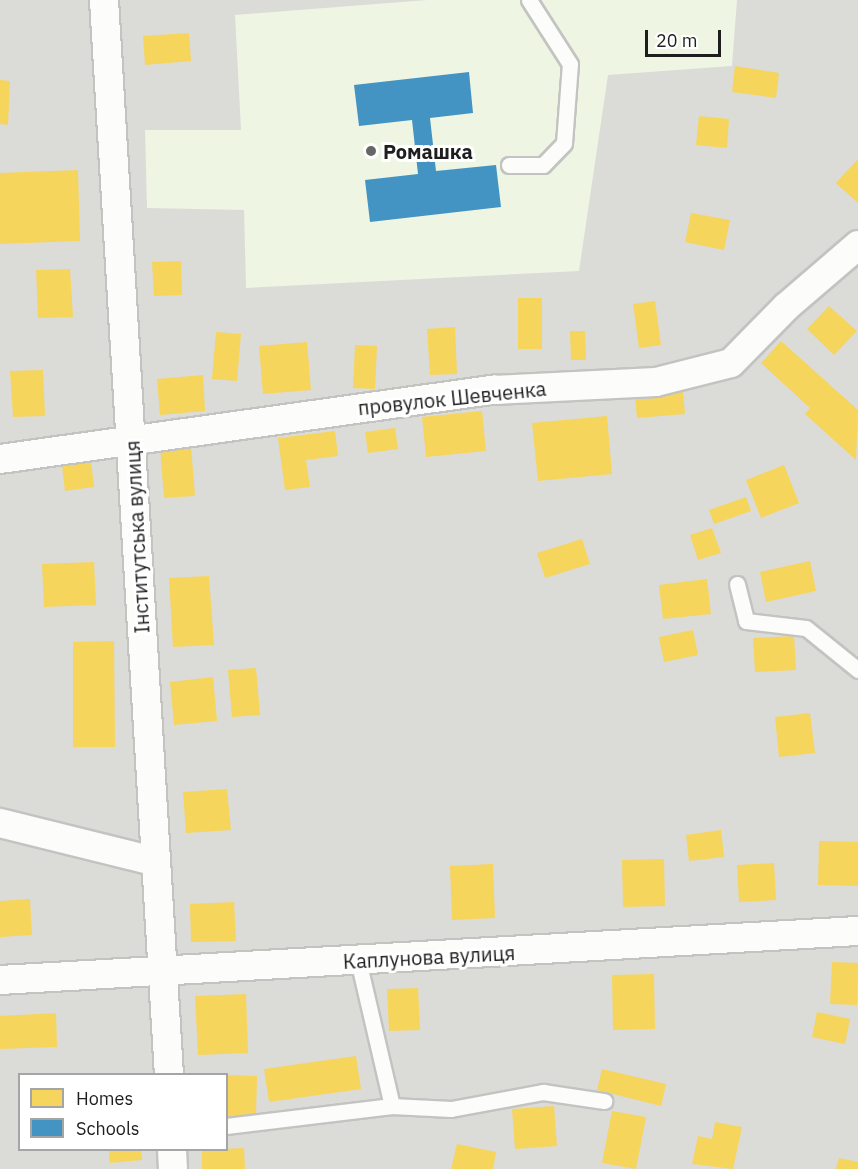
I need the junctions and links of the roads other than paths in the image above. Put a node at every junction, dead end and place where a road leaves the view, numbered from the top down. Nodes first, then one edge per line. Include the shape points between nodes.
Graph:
1 (104, 0) edge
2 (529, 0) edge
3 (509, 165) dead end
4 (858, 245) edge
5 (132, 438) junction
6 (0, 459) edge
7 (737, 584) dead end
8 (858, 670) edge
9 (0, 823) edge
10 (153, 861) junction
11 (858, 931) edge
12 (358, 960) junction
13 (164, 969) junction
14 (0, 980) edge
15 (169, 1073) edge
16 (604, 1101) dead end
17 (392, 1106) junction
18 (228, 1126) edge
19 (172, 1151) edge
20 (173, 1169) edge

1 - 5 street, Інститутська вулиця
2 - 3 lane via 570,64 564,143 543,165
4 - 5 street, провулок Шевченка via 786,307 731,363 656,382 494,390
5 - 6 street, провулок Шевченка
5 - 10 street, Інститутська вулиця
7 - 8 lane via 746,621 806,628
9 - 10 street
10 - 13 street, Інститутська вулиця
11 - 12 street, Каплунова вулиця
12 - 13 street, Каплунова вулиця
12 - 17 lane
13 - 14 street, Каплунова вулиця
13 - 15 street, Інститутська вулиця
16 - 17 lane via 543,1092 451,1109
17 - 18 lane
19 - 20 street

